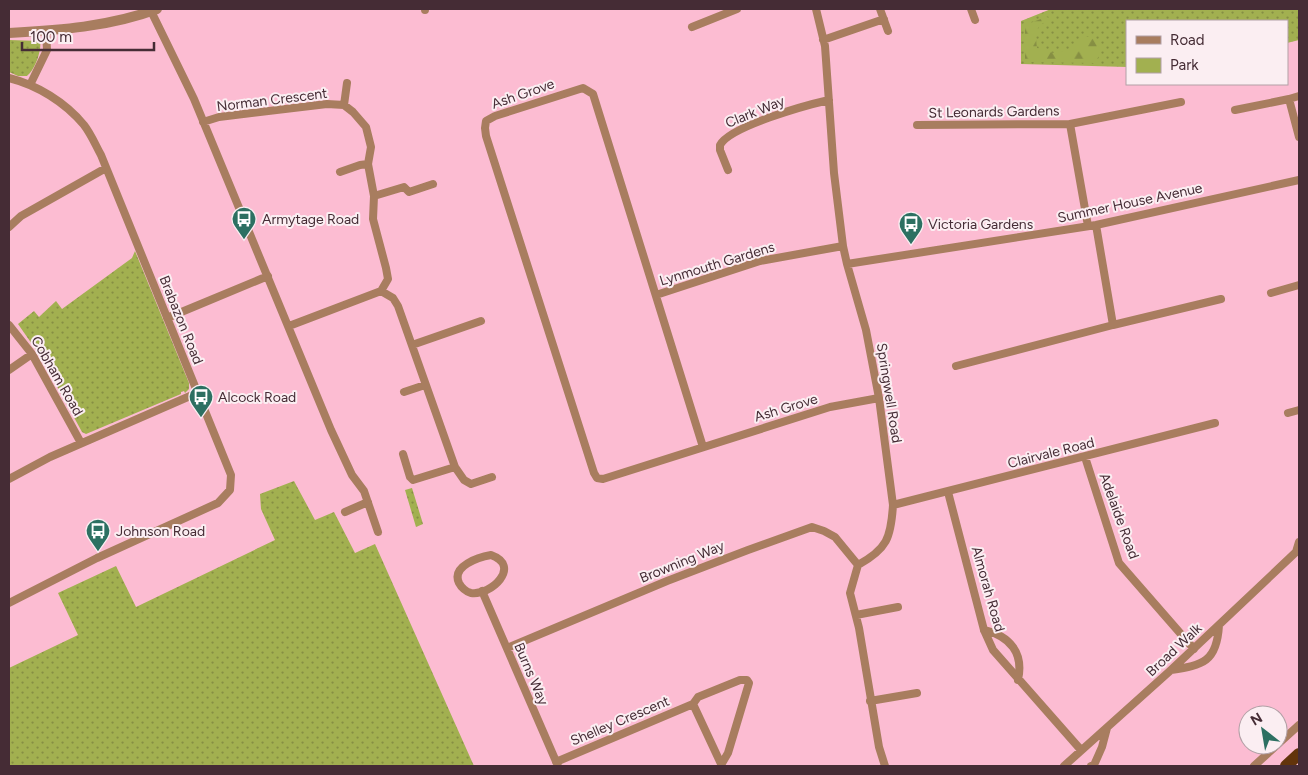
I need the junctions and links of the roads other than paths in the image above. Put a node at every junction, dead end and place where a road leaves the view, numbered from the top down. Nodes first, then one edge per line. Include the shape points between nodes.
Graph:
1 (737, 9) edge
2 (816, 9) edge
3 (880, 9) edge
4 (971, 9) edge
5 (154, 10) edge
6 (884, 19) junction
7 (975, 20) dead end
8 (692, 27) dead end
9 (46, 31) junction
10 (888, 31) dead end
11 (9, 33) edge
12 (823, 40) junction
13 (9, 78) edge
14 (347, 83) dead end
15 (30, 85) junction
16 (1299, 96) edge
17 (1289, 99) junction
18 (829, 100) junction
19 (1181, 102) dead end
20 (344, 105) junction
21 (1235, 110) dead end
22 (203, 122) junction
23 (1070, 124) junction
24 (917, 125) dead end
25 (1299, 137) edge
26 (368, 164) junction
27 (106, 168) junction
28 (728, 170) dead end
29 (340, 172) dead end
30 (1299, 180) edge
31 (433, 184) dead end
32 (374, 196) junction
33 (1092, 226) junction
34 (9, 227) edge
35 (843, 246) junction
36 (846, 264) junction
37 (268, 276) junction
38 (1299, 285) edge
39 (381, 292) junction
40 (1271, 293) dead end
41 (656, 295) junction
42 (1221, 299) dead end
43 (167, 318) junction
44 (481, 321) dead end
45 (9, 324) edge
46 (1113, 325) junction
47 (289, 326) junction
48 (412, 345) junction
49 (32, 354) junction
50 (956, 366) dead end
51 (9, 370) edge
52 (425, 385) junction
53 (404, 392) dead end
54 (197, 393) junction
55 (879, 398) junction
56 (1299, 410) edge
57 (1288, 413) dead end
58 (1215, 423) dead end
59 (81, 443) junction
60 (703, 447) junction
61 (402, 454) dead end
62 (1085, 457) junction
63 (455, 468) junction
64 (492, 477) dead end
65 (9, 479) edge
66 (948, 492) junction
67 (368, 502) junction
68 (893, 506) junction
69 (345, 512) dead end
70 (378, 532) dead end
71 (1299, 542) edge
72 (1298, 552) edge
73 (858, 564) junction
74 (482, 591) junction
75 (9, 602) edge
76 (898, 607) dead end
77 (856, 615) junction
78 (1219, 625) junction
79 (984, 630) junction
80 (507, 648) junction
81 (1194, 649) junction
82 (1170, 670) junction
83 (1018, 680) junction
84 (917, 693) dead end
85 (870, 702) junction
86 (693, 704) junction
87 (1299, 724) edge
88 (1107, 728) junction
89 (1288, 735) edge
90 (1081, 750) junction
91 (1299, 754) edge
92 (1267, 755) edge
93 (557, 764) edge
94 (721, 766) edge
95 (885, 766) edge
96 (1064, 766) edge
97 (1091, 766) edge
98 (1254, 766) edge
99 (1286, 766) edge

1 - 8 street
2 - 12 street, Springwell Road
3 - 6 street
4 - 7 street
5 - 9 street via 91,26
5 - 22 street
6 - 10 street
6 - 12 street
9 - 11 street
9 - 15 street via 47,50
12 - 18 street, Springwell Road
13 - 15 street, Brabazon Road
14 - 20 street, Norman Crescent
15 - 27 street, Brabazon Road via 53,97 84,126
16 - 17 street
17 - 21 street
17 - 25 street
18 - 28 street, Clark Way via 772,117 725,137 720,150
18 - 35 street, Springwell Road
19 - 23 street, St Leonards Gardens
20 - 22 street, Norman Crescent via 327,104 219,117
20 - 26 street, Norman Crescent via 366,127 371,147
22 - 37 street
23 - 24 street, St Leonards Gardens
23 - 33 street, St Leonards Gardens
26 - 29 street
26 - 32 street, Norman Crescent
27 - 34 street via 28,212
27 - 43 street, Brabazon Road
30 - 33 street, Summer House Avenue
31 - 32 street via 409,192 404,187
32 - 39 street, Norman Crescent via 373,219 388,279
33 - 36 street, Summer House Avenue
33 - 46 street
35 - 36 street, Springwell Road
35 - 41 street, Lynmouth Gardens via 760,261
36 - 55 street, Springwell Road via 866,330
37 - 43 street
37 - 47 street
38 - 40 street
39 - 47 street
39 - 48 street via 393,298 398,306
41 - 60 street, Ash Grove
41 - 60 street, Ash Grove via 593,94 583,88 486,121 486,136 597,478 604,479
42 - 46 street
43 - 54 street, Brabazon Road
44 - 48 street
45 - 49 street, Cobham Road
46 - 50 street
47 - 67 street via 331,430
48 - 52 street
49 - 51 street
49 - 59 street, Cobham Road
52 - 53 street
52 - 63 street
54 - 59 street
54 - 75 street, Brabazon Road via 231,475 227,495 218,503
55 - 60 street, Ash Grove via 830,407
55 - 68 street, Springwell Road
56 - 57 street
58 - 62 street, Clairvale Road
59 - 65 street
61 - 63 street via 413,480
62 - 66 street, Clairvale Road
62 - 81 street, Adelaide Road via 1119,563
63 - 64 street via 471,484
66 - 68 street, Clairvale Road
66 - 79 street, Almorah Road
67 - 69 street
67 - 70 street
68 - 73 street, Springwell Road via 888,539 875,555
71 - 72 street
72 - 78 street, Broad Walk
73 - 77 street via 850,593
73 - 80 street, Browning Way via 834,537 812,527 675,578
74 - 74 street via 471,593 462,588 457,575 464,566 484,556 499,557 504,571 500,580
74 - 80 street, Burns Way
76 - 77 street
77 - 85 street
78 - 81 street, Broad Walk
78 - 82 street via 1218,642 1207,660 1195,666
79 - 83 street, Almorah Road via 993,650
79 - 83 street via 1002,637 1015,650 1019,658
80 - 93 street, Burns Way
81 - 82 street, Broad Walk
82 - 88 street, Broad Walk
83 - 90 street, Almorah Road
84 - 85 street
85 - 95 street
86 - 93 street, Shelley Crescent
86 - 94 street, Shelley Crescent
86 - 94 street, Shelley Crescent via 698,697 747,680 728,753
87 - 89 street
88 - 90 street, Broad Walk
88 - 97 street via 1102,747
90 - 96 street, Broad Walk
91 - 99 highway
92 - 98 street

